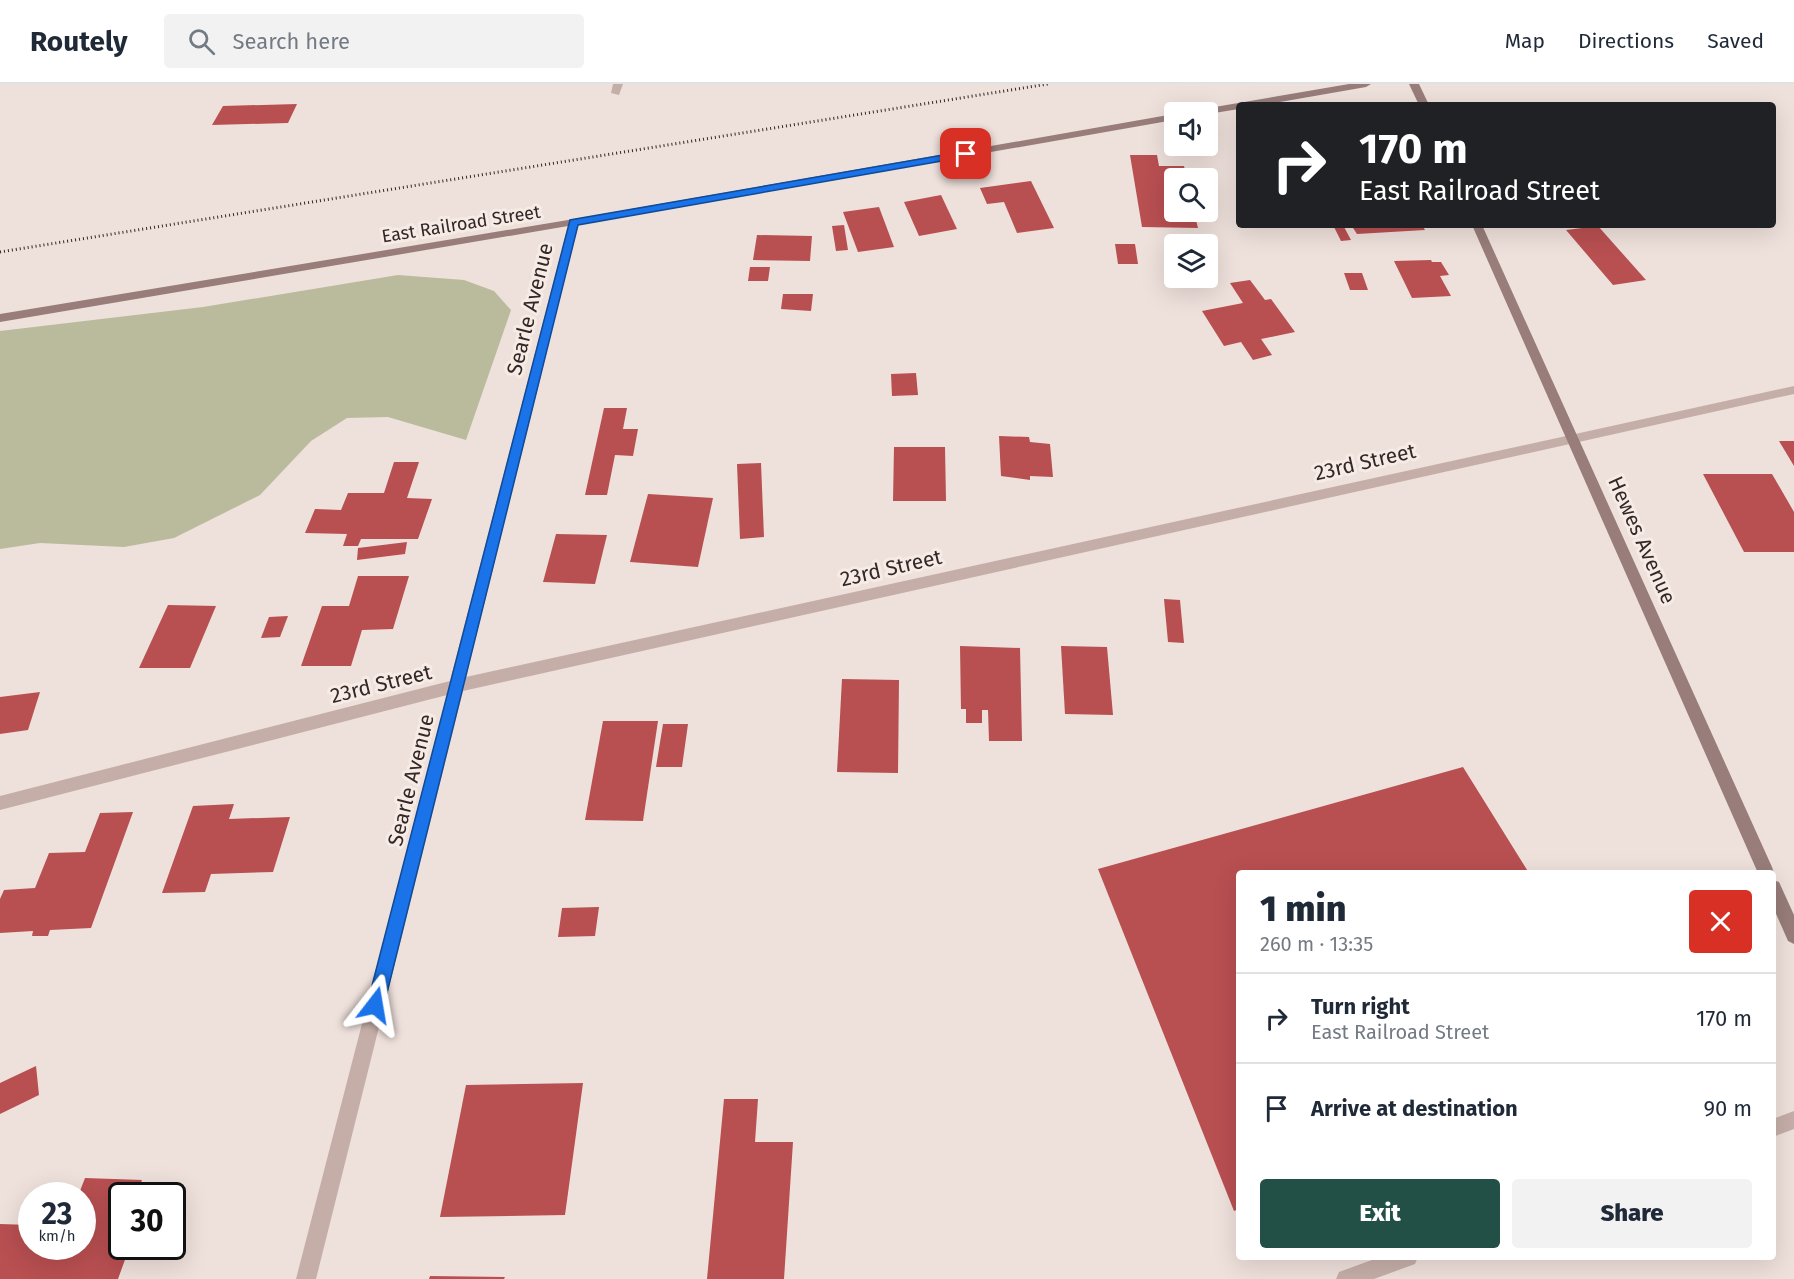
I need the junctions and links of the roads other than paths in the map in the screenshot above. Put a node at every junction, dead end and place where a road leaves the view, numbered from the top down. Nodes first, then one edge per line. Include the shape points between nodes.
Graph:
1 (1366, 84) edge
2 (1414, 84) edge
3 (1263, 102) edge
4 (1423, 102) edge
5 (1236, 106) edge
6 (1218, 110) edge
7 (1164, 119) edge
8 (574, 222) junction
9 (1478, 228) edge
10 (0, 318) edge
11 (1794, 390) edge
12 (1572, 438) junction
13 (456, 686) junction
14 (0, 803) edge
15 (1765, 870) edge
16 (1776, 895) edge
17 (1794, 935) edge
18 (1794, 1120) edge
19 (1776, 1127) edge
20 (1400, 1260) edge
21 (306, 1279) edge
22 (1346, 1279) edge

1 - 3 street
2 - 4 street
5 - 6 street
7 - 8 street, East Railroad Street
8 - 10 street, East Railroad Street
8 - 13 street, Searle Avenue
9 - 12 street, Hewes Avenue
11 - 12 street, 23rd Street
12 - 13 street, 23rd Street
12 - 15 street, Hewes Avenue
13 - 14 street, 23rd Street
13 - 21 street, Searle Avenue
16 - 17 street
18 - 19 street
20 - 22 street

